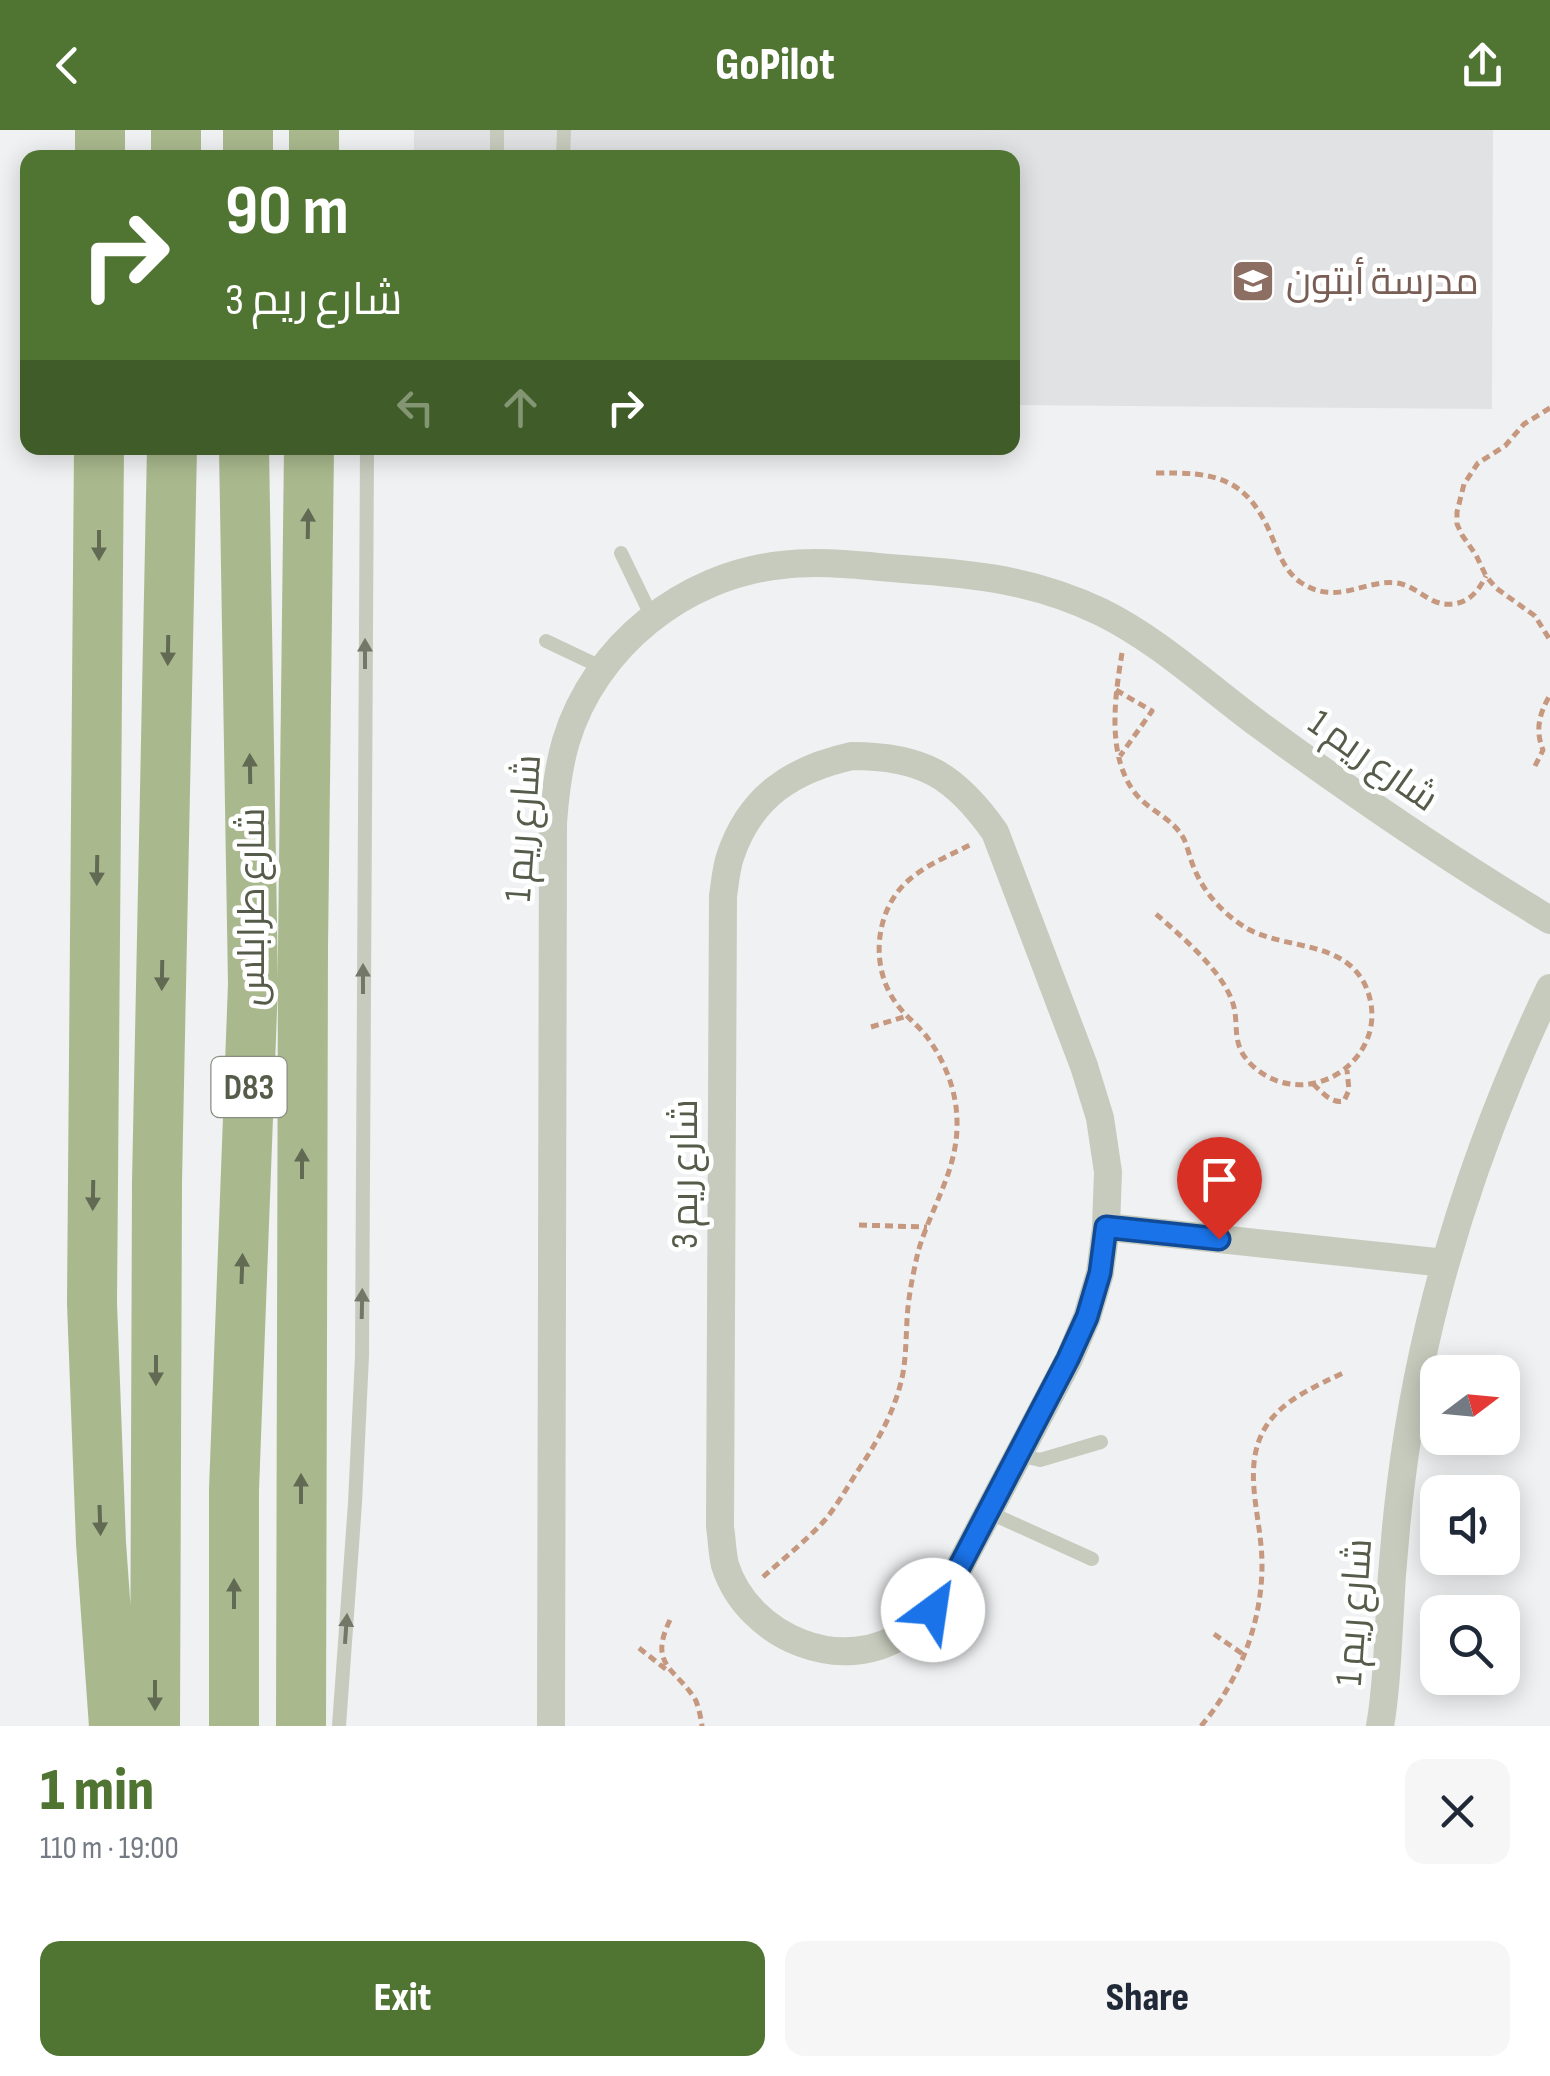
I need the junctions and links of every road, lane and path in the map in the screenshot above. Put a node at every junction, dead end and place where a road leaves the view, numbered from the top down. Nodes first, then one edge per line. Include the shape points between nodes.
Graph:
1 (1550, 408) edge
2 (99, 455) edge
3 (172, 455) edge
4 (244, 455) edge
5 (309, 455) edge
6 (367, 455) edge
7 (1156, 473) dead end
8 (621, 553) dead end
9 (1486, 576) junction
10 (652, 617) junction
11 (1126, 626) junction
12 (1550, 640) edge
13 (546, 641) dead end
14 (603, 668) junction
15 (1116, 690) junction
16 (1550, 695) edge
17 (1120, 756) junction
18 (1534, 766) dead end
19 (995, 832) junction
20 (1156, 914) dead end
21 (1550, 920) edge
22 (1550, 988) edge
23 (907, 1016) junction
24 (871, 1026) dead end
25 (1346, 1070) junction
26 (1313, 1084) junction
27 (860, 1225) dead end
28 (926, 1227) junction
29 (1106, 1227) junction
30 (1445, 1263) junction
31 (1343, 1374) dead end
32 (1101, 1442) dead end
33 (1018, 1455) junction
34 (988, 1512) junction
35 (1092, 1560) dead end
36 (741, 1597) junction
37 (670, 1620) dead end
38 (1214, 1634) dead end
39 (639, 1648) dead end
40 (1244, 1655) junction
41 (672, 1674) junction
42 (114, 1726) edge
43 (155, 1726) edge
44 (234, 1726) edge
45 (301, 1726) edge
46 (339, 1726) edge
47 (551, 1726) edge
48 (702, 1726) edge
49 (1201, 1726) edge
50 (1380, 1726) edge

1 - 9 path via 1478,463 1464,484 1457,524
2 -> 42 highway via 92,1303
3 -> 43 highway, D83
44 -> 4 highway, شارع طرابلس / D83 via 234,1490 253,984
45 -> 5 highway
46 -> 6 lane via 362,1356
7 - 9 path via 1192,472 1232,484 1262,514 1288,571 1316,590 1397,584 1457,604
8 - 10 lane
9 - 12 path via 1535,616
10 - 11 street, شارع ريم 1 via 748,570 818,563 993,578 1060,595
10 - 14 street, شارع ريم 1
11 - 15 path
11 - 21 street, شارع ريم 1 via 1325,773
13 - 14 lane
14 - 47 street, شارع ريم 1 via 567,738 553,823
15 - 17 path
15 - 17 path via 1152,711
16 - 18 path via 1538,721 1543,750
17 - 25 path via 1135,793 1175,826 1204,887 1230,916 1266,937 1336,954 1353,968 1371,1006 1370,1028
19 - 23 path via 912,877 890,904 879,953 887,987
19 - 29 street, شارع ريم 3 via 1100,1118 1108,1172
19 - 36 street, شارع ريم 3 via 950,781 920,765 852,756 788,778 742,828 729,859 723,896 720,1527 725,1564
20 - 26 path via 1195,950 1231,998 1244,1057 1271,1078
22 - 30 street, شارع ريم 1
23 - 24 path
23 - 28 path via 943,1064 957,1118 952,1165
25 - 26 path
25 - 26 path via 1344,1101
27 - 28 path
28 - 36 path via 890,1416 827,1517
29 - 30 street
29 - 33 street, شارع ريم 3 via 1087,1317
30 - 50 street, شارع ريم 1 via 1402,1480
31 - 40 path via 1286,1403 1258,1441 1253,1464 1261,1578
32 - 33 lane via 1040,1460
33 - 34 street, شارع ريم 3
34 - 35 lane
34 - 36 street, شارع ريم 3 via 933,1610 905,1634 871,1648 834,1651 798,1643 766,1624
37 - 41 path via 662,1647
38 - 40 path
39 - 41 path
40 - 49 path
41 - 48 path via 696,1702

